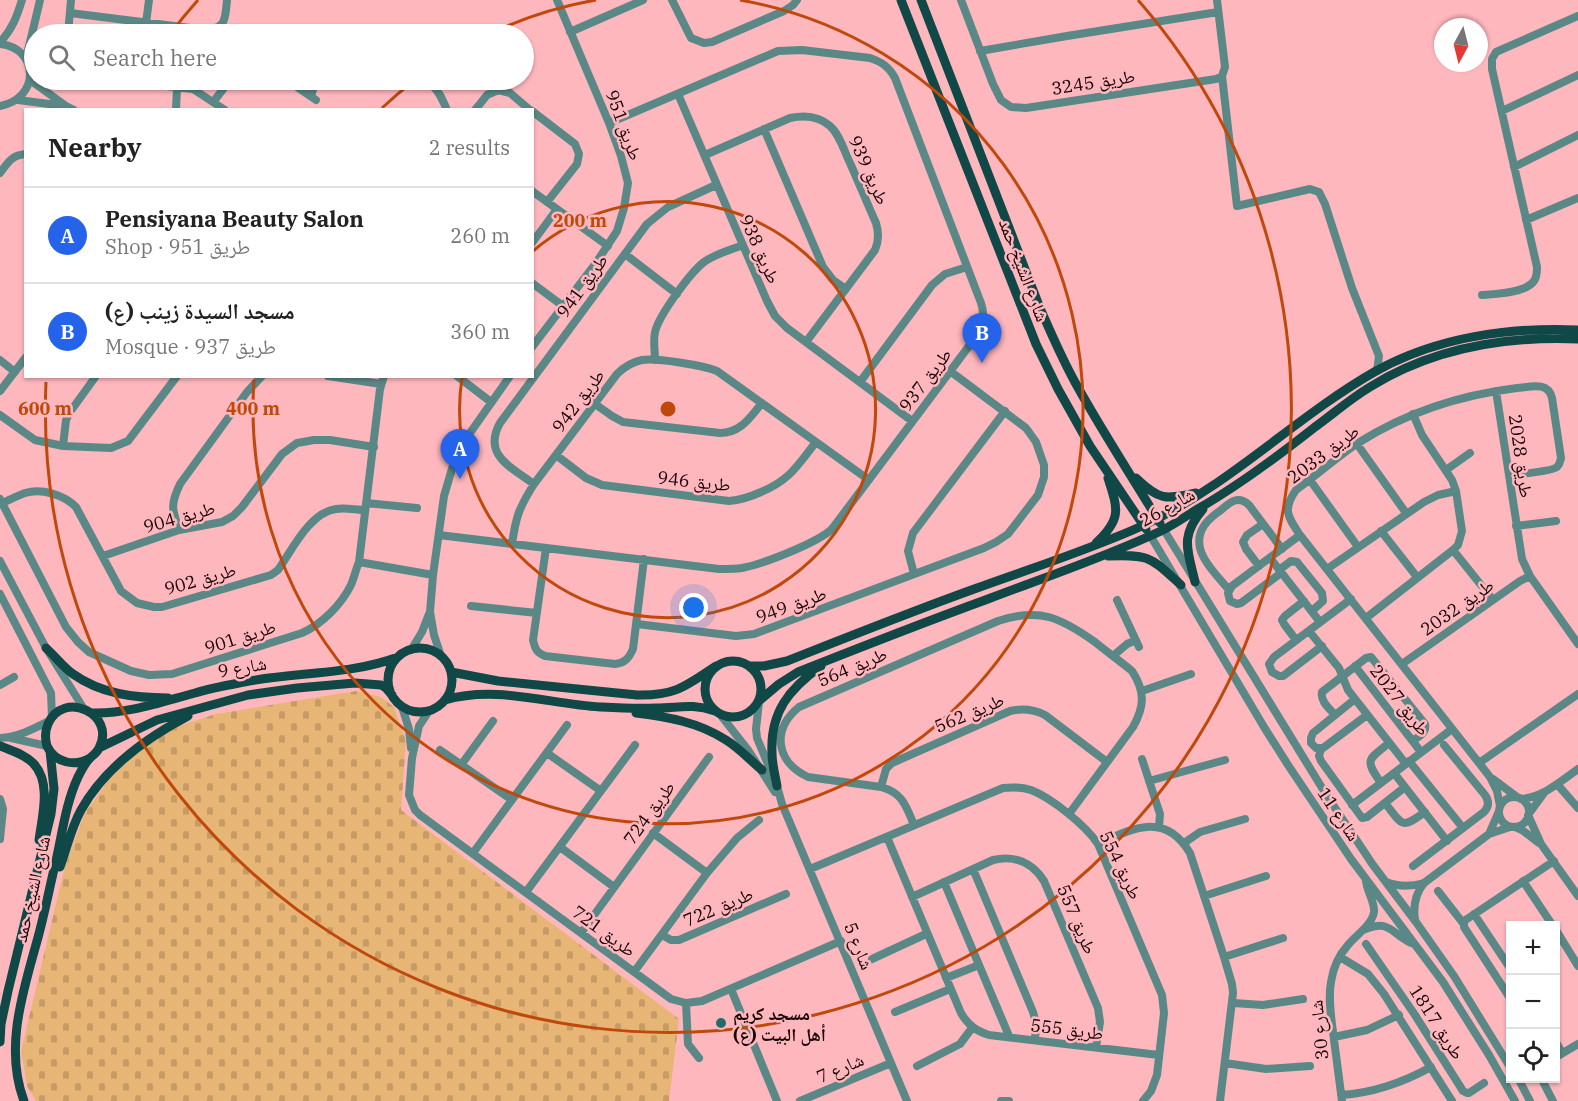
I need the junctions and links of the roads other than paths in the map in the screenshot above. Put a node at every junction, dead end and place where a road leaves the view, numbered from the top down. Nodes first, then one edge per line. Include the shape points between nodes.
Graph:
1 (22, 0) edge
2 (40, 0) edge
3 (71, 0) edge
4 (149, 0) edge
5 (227, 0) edge
6 (557, 0) edge
7 (672, 0) edge
8 (797, 0) edge
9 (901, 0) edge
10 (921, 0) edge
11 (960, 0) edge
12 (1217, 0) edge
13 (640, 1) edge
14 (1218, 12) junction
15 (70, 13) junction
16 (1578, 16) edge
17 (146, 23) junction
18 (34, 24) edge
19 (69, 24) edge
20 (154, 24) edge
21 (221, 24) edge
22 (570, 32) junction
23 (0, 43) edge
24 (981, 51) junction
25 (24, 56) edge
26 (1578, 75) edge
27 (1222, 76) junction
28 (25, 90) edge
29 (44, 90) edge
30 (177, 90) edge
31 (195, 90) edge
32 (222, 90) edge
33 (302, 90) edge
34 (315, 90) edge
35 (438, 90) edge
36 (498, 90) edge
37 (498, 90) edge
38 (678, 94) junction
39 (214, 101) junction
40 (14, 102) junction
41 (0, 106) edge
42 (70, 108) edge
43 (176, 108) edge
44 (223, 108) edge
45 (446, 108) edge
46 (477, 108) edge
47 (528, 108) edge
48 (1502, 111) junction
49 (0, 112) edge
50 (534, 112) edge
51 (609, 123) junction
52 (764, 129) junction
53 (1578, 135) edge
54 (24, 154) edge
55 (705, 155) junction
56 (1514, 167) junction
57 (0, 172) edge
58 (716, 185) junction
59 (534, 192) edge
60 (1578, 198) edge
61 (547, 202) junction
62 (557, 209) junction
63 (1526, 220) junction
64 (534, 240) edge
65 (743, 245) junction
66 (608, 246) junction
67 (625, 254) junction
68 (967, 267) junction
69 (534, 284) edge
70 (846, 290) junction
71 (677, 294) junction
72 (1482, 295) dead end
73 (563, 306) junction
74 (1578, 330) edge
75 (1578, 339) edge
76 (806, 342) junction
77 (534, 344) edge
78 (1379, 356) junction
79 (0, 360) edge
80 (24, 360) edge
81 (655, 360) junction
82 (1390, 364) junction
83 (950, 371) junction
84 (1377, 371) junction
85 (15, 372) junction
86 (95, 378) edge
87 (175, 378) edge
88 (260, 378) edge
89 (355, 378) edge
90 (460, 378) edge
91 (509, 378) edge
92 (382, 380) edge
93 (860, 382) junction
94 (0, 391) edge
95 (1496, 391) junction
96 (491, 402) junction
97 (762, 403) junction
98 (595, 404) junction
99 (1005, 411) junction
100 (1413, 414) junction
101 (0, 415) edge
102 (912, 421) junction
103 (816, 442) junction
104 (1357, 444) junction
105 (63, 446) junction
106 (374, 447) junction
107 (1470, 453) dead end
108 (556, 455) junction
109 (1104, 467) junction
110 (1127, 469) junction
111 (1446, 470) junction
112 (1509, 475) junction
113 (869, 480) junction
114 (1310, 480) junction
115 (534, 484) junction
116 (1456, 491) junction
117 (1204, 492) junction
118 (1, 501) edge
119 (1209, 503) junction
120 (366, 506) junction
121 (417, 508) dead end
122 (1406, 513) junction
123 (1157, 518) junction
124 (1556, 521) dead end
125 (1263, 524) junction
126 (1144, 525) junction
127 (1516, 526) junction
128 (179, 530) junction
129 (1164, 530) junction
130 (1381, 531) junction
131 (439, 535) junction
132 (1150, 535) junction
133 (1300, 535) junction
134 (512, 543) junction
135 (1358, 547) junction
136 (546, 548) junction
137 (1090, 548) junction
138 (1282, 549) junction
139 (1453, 550) junction
140 (103, 556) junction
141 (1099, 557) junction
142 (1270, 558) junction
143 (644, 560) junction
144 (0, 561) edge
145 (359, 562) junction
146 (1259, 566) junction
147 (1327, 569) junction
148 (1280, 571) junction
149 (914, 574) junction
150 (433, 575) junction
151 (1530, 576) junction
152 (1417, 578) junction
153 (1195, 582) junction
154 (1181, 585) junction
155 (1229, 590) junction
156 (0, 594) edge
157 (1351, 599) junction
158 (1117, 600) dead end
159 (1493, 600) junction
160 (1304, 601) junction
161 (471, 606) dead end
162 (1312, 611) junction
163 (430, 612) junction
164 (537, 613) junction
165 (1366, 618) junction
166 (1320, 622) junction
167 (637, 624) junction
168 (1309, 631) junction
169 (1576, 638) edge
170 (1296, 640) junction
171 (1322, 646) junction
172 (46, 648) junction
173 (411, 650) junction
174 (441, 656) junction
175 (1113, 656) junction
176 (398, 657) junction
177 (832, 658) junction
178 (1402, 664) junction
179 (716, 666) junction
180 (750, 666) junction
181 (1355, 666) junction
182 (451, 672) junction
183 (1191, 674) dead end
184 (1343, 676) junction
185 (14, 677) dead end
186 (0, 685) edge
187 (1142, 691) junction
188 (1578, 694) edge
189 (392, 695) junction
190 (180, 697) junction
191 (1355, 699) junction
192 (445, 700) junction
193 (759, 701) junction
194 (402, 706) junction
195 (598, 707) junction
196 (201, 709) junction
197 (88, 711) junction
198 (429, 711) junction
199 (717, 712) junction
200 (1335, 715) junction
201 (1367, 715) junction
202 (50, 719) junction
203 (493, 721) dead end
204 (567, 725) dead end
205 (1452, 729) junction
206 (0, 738) edge
207 (10, 738) junction
208 (1413, 741) junction
209 (1389, 743) junction
210 (635, 745) dead end
211 (1444, 745) dead end
212 (0, 746) edge
213 (49, 748) junction
214 (99, 748) junction
215 (1321, 749) junction
216 (440, 750) dead end
217 (1421, 752) junction
218 (547, 753) junction
219 (708, 757) dead end
220 (90, 758) junction
221 (412, 758) junction
222 (1142, 759) dead end
223 (1225, 760) dead end
224 (1107, 762) junction
225 (1408, 763) junction
226 (1479, 763) junction
227 (461, 765) junction
228 (1578, 769) edge
229 (762, 770) junction
230 (1394, 773) junction
231 (1490, 777) junction
232 (1149, 781) junction
233 (1381, 783) junction
234 (1557, 784) junction
235 (777, 786) junction
236 (881, 787) junction
237 (1405, 787) junction
238 (601, 791) junction
239 (1544, 793) junction
240 (0, 799) edge
241 (1519, 799) junction
242 (512, 800) junction
243 (1385, 803) junction
244 (782, 804) junction
245 (1352, 805) junction
246 (1578, 808) edge
247 (1499, 809) junction
248 (1425, 812) junction
249 (1069, 814) junction
250 (1528, 815) junction
251 (1245, 819) dead end
252 (759, 820) dead end
253 (914, 825) junction
254 (1159, 827) junction
255 (1512, 827) junction
256 (1463, 828) junction
257 (653, 833) junction
258 (1489, 834) junction
259 (886, 837) junction
260 (0, 839) edge
261 (1447, 841) junction
262 (1184, 843) junction
263 (1098, 844) junction
264 (1541, 844) junction
265 (560, 847) junction
266 (472, 853) junction
267 (1554, 861) junction
268 (1413, 867) dead end
269 (810, 869) junction
270 (973, 869) junction
271 (707, 873) junction
272 (1266, 876) dead end
273 (1365, 879) junction
274 (1523, 881) junction
275 (944, 882) junction
276 (1386, 882) junction
277 (1424, 883) junction
278 (614, 887) junction
279 (1438, 891) dead end
280 (32, 892) junction
281 (526, 892) junction
282 (48, 894) junction
283 (786, 894) dead end
284 (1204, 896) junction
285 (1578, 896) edge
286 (912, 897) junction
287 (1468, 918) junction
288 (1550, 921) edge
289 (1416, 922) junction
290 (1362, 931) junction
291 (581, 933) junction
292 (662, 934) junction
293 (926, 934) junction
294 (1560, 937) edge
295 (1283, 938) dead end
296 (841, 941) junction
297 (20, 942) junction
298 (1366, 944) dead end
299 (1415, 945) junction
300 (1224, 957) junction
301 (1340, 957) junction
302 (872, 959) dead end
303 (1506, 963) edge
304 (979, 965) junction
305 (1578, 966) edge
306 (634, 972) junction
307 (946, 978) junction
308 (1395, 985) junction
309 (731, 988) junction
310 (950, 989) junction
311 (1506, 992) edge
312 (1384, 993) junction
313 (1303, 999) dead end
314 (686, 1003) junction
315 (0, 1004) edge
316 (1233, 1004) junction
317 (895, 1012) dead end
318 (1399, 1015) junction
319 (972, 1028) junction
320 (1009, 1036) junction
321 (1334, 1037) junction
322 (1035, 1040) junction
323 (0, 1042) edge
324 (1578, 1044) edge
325 (1096, 1047) junction
326 (1560, 1054) edge
327 (1159, 1056) junction
328 (699, 1058) dead end
329 (1506, 1060) edge
330 (891, 1063) junction
331 (1225, 1063) junction
332 (917, 1066) dead end
333 (1310, 1066) dead end
334 (1431, 1067) junction
335 (1453, 1076) junction
336 (1441, 1083) junction
337 (1484, 1083) dead end
338 (1521, 1083) edge
339 (1544, 1083) edge
340 (1342, 1098) edge
341 (812, 1099) edge
342 (24, 1101) edge
343 (777, 1101) edge
344 (800, 1101) edge
345 (907, 1101) edge
346 (1001, 1101) edge
347 (1009, 1101) edge
348 (1143, 1101) edge
349 (1220, 1101) edge
350 (1452, 1101) edge
351 (1515, 1101) edge
352 (1530, 1101) edge
353 (1553, 1101) edge

1 - 23 street via 14,23
2 - 18 street
3 - 15 street
4 - 17 street
5 - 21 street
6 - 22 street, طريق 951
7 - 8 street via 691,38 704,43 784,11
9 - 109 main road, شارع الشيخ حمد via 1036,344
10 - 110 main road, شارع الشيخ حمد via 1040,308 1075,382
11 - 24 street, طريق 3245
12 - 14 street
13 - 22 street
14 - 24 street
14 - 27 street via 1225,67
15 - 17 street
15 - 19 street
16 - 48 street via 1496,52 1492,69
17 - 20 street
22 - 51 street, طريق 951
23 - 25 street
24 - 27 street, طريق 3245 via 1001,100 1011,107 1048,105
26 - 48 street
27 - 78 street via 1237,206 1310,189 1319,192
28 - 40 street
29 - 42 street
30 - 43 street
31 - 39 street
32 - 39 street
33 - 34 street via 314,98
35 - 45 street
36 - 47 street via 506,91
37 - 46 street via 487,95
38 - 51 street, طريق 937
38 - 55 street, طريق 938
38 - 68 street, طريق 937 via 786,50 870,58 885,65 895,78
39 - 44 street
40 - 41 street
40 - 42 street
40 - 49 street
48 - 56 street
50 - 61 street via 575,144 579,154 577,164
51 - 66 street, طريق 951 via 628,183 617,231
52 - 55 street, طريق 939
52 - 70 street via 823,267
52 - 70 street, طريق 939 via 790,118 807,116 830,126 840,140 879,232 875,250
53 - 56 street
54 - 57 street via 10,158
55 - 58 street, طريق 938
56 - 63 street
58 - 65 street, طريق 938
58 - 67 street, طريق 941 via 660,212
59 - 61 street
60 - 63 street
61 - 62 street
62 - 64 street
62 - 66 street
63 - 72 street via 1537,267 1534,282 1523,289
65 - 71 street via 704,262
65 - 76 street, طريق 938 via 771,309 781,323
66 - 73 street, طريق 951
67 - 71 street
67 - 115 street, طريق 941 via 496,430 494,445 501,459
68 - 83 street, طريق 937 via 983,308 983,321
68 - 93 street via 945,274 932,285
69 - 73 street
70 - 76 street, طريق 939
71 - 81 street via 656,328
73 - 77 street, طريق 951
74 - 82 main road, شارع 26 via 1535,329 1475,336
75 - 119 main road, شارع 26 via 1491,343 1448,352 1407,368 1368,388
76 - 93 street, طريق 938
78 - 82 street
78 - 84 street
79 - 85 street
80 - 85 street
81 - 97 street, طريق 942 via 711,368
81 - 98 street, طريق 942 via 638,361 622,369
82 - 84 main road, شارع 26
83 - 99 street, طريق 949
83 - 102 street, طريق 937
84 - 117 main road, شارع 26 via 1304,418
85 - 94 street
86 - 105 street via 66,420
87 - 105 street via 128,441 111,448
88 - 128 street via 180,484 172,510
89 - 92 street
90 - 96 street
91 - 96 street
92 - 106 street, طريق 901
93 - 102 street, طريق 938
95 - 100 street, طريق 2033
95 - 112 street, طريق 2028
95 - 112 street, طريق 2033 via 1541,386 1552,398 1561,458 1558,466
96 - 131 street via 454,462
97 - 98 street via 740,428 720,433 629,423
97 - 103 street, طريق 942
98 - 108 street, طريق 942
99 - 149 street via 913,534 909,551
99 - 149 street, طريق 949 via 1036,442 1045,471 1038,495 1012,529 996,542
100 - 104 street, طريق 2033
100 - 111 street
101 - 105 street via 35,440
102 - 113 street, طريق 937
103 - 108 street, طريق 946 via 783,481 747,498 729,501 602,485
103 - 113 street, طريق 942
104 - 114 street, طريق 2033
104 - 122 street
106 - 120 street, طريق 901
106 - 128 street, طريق 904 via 330,440 297,443 282,454 233,516 222,522
107 - 111 street
108 - 115 street, طريق 942
109 - 126 main road, شارع الشيخ حمد
109 - 137 main road via 1115,500 1115,517 1112,527
110 - 117 main road via 1150,491 1162,496 1178,498
110 - 123 main road, شارع الشيخ حمد
111 - 116 street
112 - 127 street, طريق 2028
113 - 143 street, طريق 937 via 828,533 757,564 725,569
114 - 133 street, طريق 2033 via 1296,490 1288,507 1290,520
114 - 135 street
115 - 134 street, طريق 942 via 522,502
116 - 122 street via 1431,498
116 - 139 street via 1462,531
117 - 123 main road, شارع 26
118 - 140 street, طريق 902 via 27,492 42,492 70,501
118 - 145 street, طريق 901 via 66,627 78,642 102,659 149,675 172,674 310,630 340,601
119 - 129 main road, شارع 26
119 - 153 main road via 1188,534
120 - 121 street, طريق 902
120 - 140 street, طريق 902 via 320,515 271,574 162,606 137,603 121,591
120 - 145 street, طريق 901
122 - 130 street
123 - 126 main road, شارع 26
123 - 129 main road, شارع الشيخ حمد
124 - 127 street, طريق 2028
125 - 138 street
125 - 146 street via 1243,542
125 - 155 street via 1240,499 1230,502 1203,527 1202,553
126 - 132 main road, شارع الشيخ حمد
126 - 137 main road, شارع 26
127 - 151 street, طريق 2028 via 1522,559
128 - 140 street, طريق 904
129 - 132 main road, شارع 26
129 - 153 street, شارع 11
130 - 135 street
130 - 152 street
131 - 134 street, طريق 937
131 - 150 street
132 - 141 main road, شارع 26
132 - 154 street, شارع 11
133 - 138 street
133 - 147 street, طريق 2033
134 - 136 street, طريق 937
135 - 147 street
136 - 143 street, طريق 937
136 - 164 street
137 - 180 main road, شارع 26 via 787,661
138 - 142 street
139 - 152 street
139 - 159 street
141 - 154 main road via 1149,558
141 - 177 main road, شارع 26
142 - 146 street
142 - 148 street
143 - 167 street
144 - 172 street
145 - 150 street
146 - 155 street
147 - 157 street, طريق 2033
148 - 155 street via 1241,603 1230,601
148 - 160 street
148 - 162 street via 1291,561 1297,562 1322,593 1323,601
149 - 167 street, طريق 949 via 754,634 736,636
150 - 163 street
151 - 159 street, طريق 2032
151 - 169 street, طريق 2028
152 - 165 street
153 - 276 street, شارع 11 via 1327,796
154 - 273 street, شارع 11 via 1264,727
156 - 202 street via 51,693
157 - 165 street, طريق 2033
157 - 166 street
158 - 175 street via 1137,644 1127,644
159 - 178 street, طريق 2032
160 - 162 street
160 - 170 street via 1282,620
161 - 164 street
162 - 166 street
163 - 173 street
163 - 174 street
164 - 167 street via 533,640 539,654 615,664 631,655
165 - 178 street, طريق 2033
166 - 168 street
168 - 170 street
168 - 171 street, طريق 2027
170 - 171 street via 1271,660 1270,668 1275,675 1287,674
171 - 184 street, طريق 2027
172 - 190 main road via 71,673 107,691 140,697
172 - 197 street
173 - 174 main road via 427,649
173 - 176 main road
174 - 182 main road
175 - 187 street, طريق 564 via 1132,671
175 - 236 street, طريق 564 via 1063,621 1037,615 1011,616 790,714 784,723 781,745 784,756 798,773
176 - 189 main road via 388,680
176 - 190 main road, شارع 9 via 371,666 245,682
177 - 193 main road, شارع 26 via 798,672
177 - 235 main road via 793,690 778,713 771,754
178 - 205 street, طريق 2033
179 - 180 main road via 737,660
179 - 182 main road via 684,687 653,695 498,681
179 - 199 main road via 704,688 709,704
180 - 193 main road via 760,678
181 - 184 street
181 - 208 street, طريق 2027
181 - 208 street via 1367,657 1373,658 1425,724 1424,733
182 - 192 main road via 452,687
183 - 187 street
184 - 191 street, طريق 2027
184 - 200 street via 1322,694
185 - 186 street
187 - 224 street via 1139,716
188 - 226 street
189 - 194 main road
189 - 196 main road, شارع 9 via 381,685 355,683 248,695
190 - 197 main road, شارع 9 via 121,712
191 - 200 street, طريق 2027
191 - 201 street, طريق 2027
192 - 195 main road via 483,694
192 - 198 main road
193 - 199 main road via 737,717
193 - 235 street, شارع 5 via 757,738
194 - 198 main road via 415,712
194 - 221 street, طريق 721
195 - 199 main road via 688,705
195 - 229 main road via 698,725 726,740
196 - 214 main road, شارع 9 via 157,720
196 - 282 main road via 137,747 96,788 81,810
197 - 202 main road via 69,707
197 - 214 main road via 102,729
198 - 221 street, طريق 721 via 419,726
199 - 229 street, شارع 5
200 - 215 street, طريق 2027 via 1312,735 1312,745
201 - 209 street, طريق 2027
201 - 215 street, طريق 2027
202 - 207 street
202 - 213 main road via 45,736
203 - 227 street
204 - 218 street
205 - 217 street
205 - 226 street, طريق 2033
206 - 207 street
207 - 213 street
208 - 217 street, طريق 2027
209 - 225 street, طريق 2027
209 - 233 street, طريق 2027 via 1370,761 1370,769
210 - 238 street
211 - 256 street, طريق 2027 via 1488,801 1484,812
212 - 280 main road via 34,764 43,782 44,807
213 - 220 main road via 66,762
213 - 280 main road, شارع الشيخ حمد via 52,806
214 - 220 main road
215 - 245 street via 1319,759
216 - 227 street
217 - 225 street
218 - 238 street
218 - 242 street
219 - 257 street, طريق 724
220 - 282 main road, شارع الشيخ حمد via 69,798
221 - 266 street, طريق 721 via 409,795 415,810
222 - 232 street
223 - 232 street
224 - 236 street, طريق 562 via 1045,715 1019,709 892,763
224 - 249 street
225 - 230 street
225 - 256 street, طريق 2027
226 - 231 street, طريق 2033
227 - 242 street
228 - 234 street
229 - 244 street, شارع 5
230 - 233 street
230 - 237 street
231 - 241 street, طريق 2033
231 - 247 street, طريق 2033
232 - 254 street via 1160,814
233 - 245 street
234 - 239 street
234 - 246 street
235 - 244 street, شارع 5
236 - 253 street, طريق 564 via 903,800
237 - 243 street
237 - 248 street
238 - 265 street
239 - 241 street
239 - 250 street
240 - 260 street
241 - 247 street via 1507,799
241 - 250 street via 1527,806
242 - 266 street
243 - 245 street via 1365,818
243 - 248 street via 1406,824
244 - 269 street, شارع 5
247 - 255 street via 1502,821
247 - 258 street
248 - 261 street
249 - 253 street, طريق 554 via 1033,791 1013,787
249 - 263 street, طريق 554
250 - 255 street via 1522,824
250 - 264 street
251 - 262 street via 1200,832
252 - 271 street, طريق 722 via 736,838
253 - 259 street, طريق 554
254 - 262 street
254 - 263 street via 1129,830
255 - 258 street
255 - 264 street
256 - 261 street, طريق 2027
257 - 271 street, طريق 722
257 - 278 street, طريق 724
258 - 277 street
259 - 269 street, طريق 554
259 - 286 street
261 - 268 street, طريق 2027
262 - 284 street
263 - 327 street, طريق 554 via 1162,995
264 - 267 street
265 - 278 street
265 - 281 street
266 - 281 street, طريق 721
267 - 274 street
267 - 285 street
269 - 296 street, شارع 5
270 - 275 street, طريق 557
270 - 322 street via 1034,1012
270 - 325 street, طريق 557 via 1009,858 1026,863 1044,880 1098,1008
271 - 292 street, طريق 722
272 - 284 street
273 - 290 street, شارع 30 via 1374,912
273 - 299 street, شارع 11
274 - 287 street
274 - 288 street
275 - 286 street, طريق 557
275 - 304 street
276 - 277 street via 1407,886
276 - 289 street, شارع 11
277 - 289 street via 1414,903
278 - 291 street, طريق 724
279 - 287 street
280 - 297 main road, شارع الشيخ حمد
281 - 291 street, طريق 721
282 - 342 main road, شارع الشيخ حمد via 16,1026 15,1058
283 - 292 street, طريق 722 via 679,940
284 - 300 street
286 - 293 street
287 - 303 street
287 - 311 street via 1464,927
289 - 329 street, شارع 11
290 - 299 street via 1384,926
290 - 301 street, شارع 30
291 - 306 street, طريق 721
292 - 306 street, طريق 722
293 - 302 street
293 - 307 street
294 - 305 street
295 - 300 street
296 - 309 street
296 - 330 street, شارع 5
297 - 315 main road
297 - 323 main road, شارع الشيخ حمد
298 - 308 street, طريق 1817
299 - 351 street, شارع 11 via 1467,1018
300 - 316 street
301 - 312 street, طريق 1817 via 1368,974
301 - 321 street, شارع 30 via 1329,997
304 - 307 street
304 - 320 street
306 - 314 street, طريق 721 via 671,999
307 - 310 street
308 - 312 street, طريق 1817
308 - 335 street, طريق 1817
309 - 314 street via 702,1001
309 - 343 street
310 - 317 street
310 - 319 street
312 - 318 street, طريق 1817
313 - 316 street via 1263,1005
314 - 328 street via 688,1044
316 - 331 street
318 - 321 street, طريق 1817 via 1367,1030
318 - 334 street, طريق 1817
319 - 320 street, طريق 555 via 989,1035
319 - 332 street via 960,1044
320 - 322 street, طريق 555
321 - 340 street, شارع 30
322 - 325 street, طريق 555
324 - 326 street
325 - 327 street, طريق 555
327 - 348 street, طريق 554 via 1155,1084
330 - 341 street, شارع 7
330 - 345 street, شارع 5
331 - 333 street via 1266,1069
331 - 349 street
334 - 336 street, طريق 1817
334 - 340 street, طريق 1817
335 - 336 street, طريق 1817
335 - 337 street, طريق 1817 via 1467,1094
336 - 350 street, طريق 1817
338 - 352 street
339 - 353 street
341 - 344 street, شارع 7
346 - 347 street

